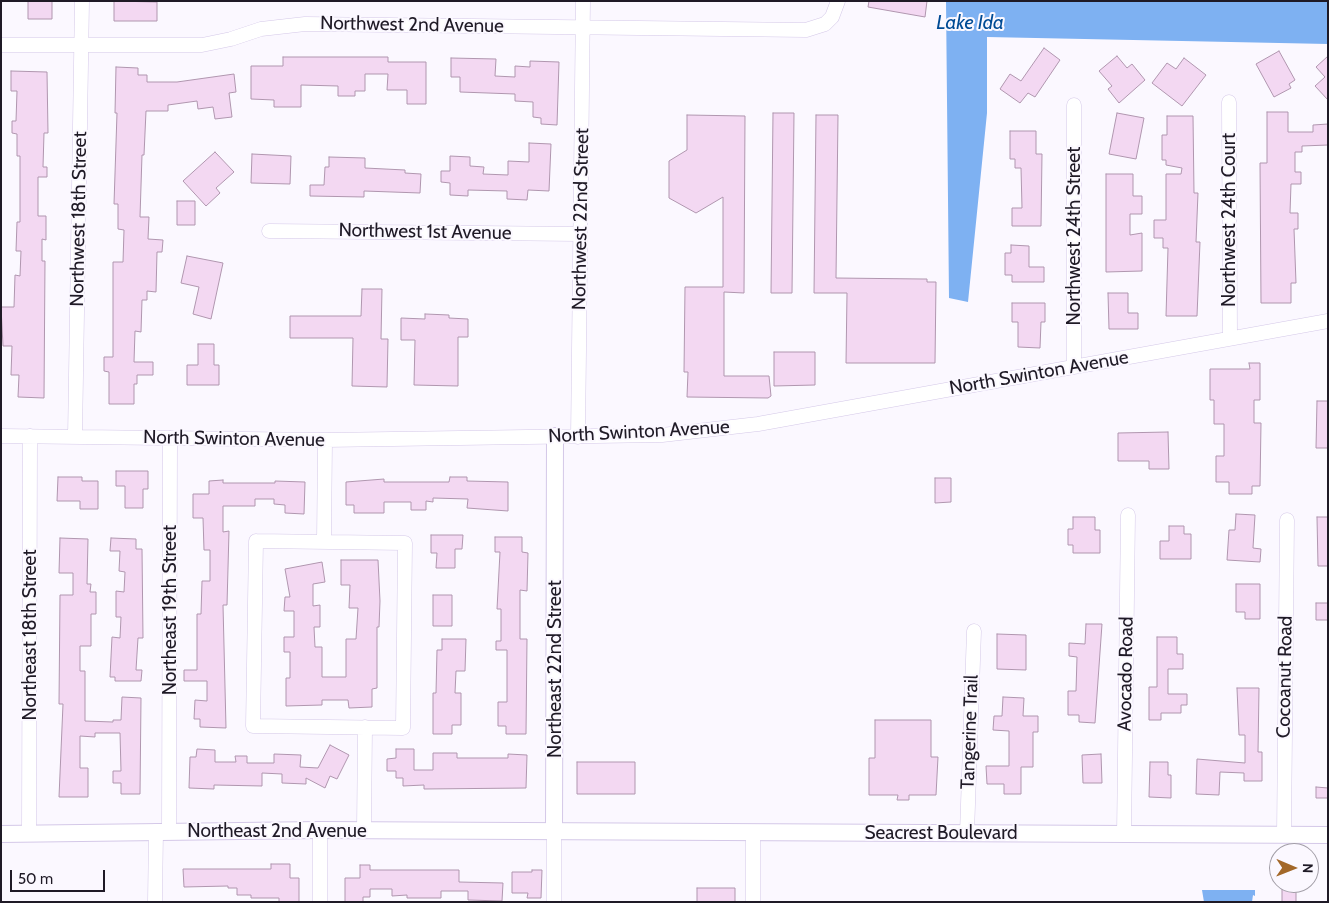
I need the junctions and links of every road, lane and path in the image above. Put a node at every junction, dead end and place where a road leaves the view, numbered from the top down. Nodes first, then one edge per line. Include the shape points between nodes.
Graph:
1 (82, 1) edge
2 (583, 1) edge
3 (838, 1) edge
4 (582, 27) junction
5 (1, 45) edge
6 (82, 46) junction
7 (1229, 102) dead end
8 (1074, 105) dead end
9 (269, 231) dead end
10 (580, 234) junction
11 (1328, 320) edge
12 (1230, 338) junction
13 (1074, 367) junction
14 (1, 436) edge
15 (30, 436) junction
16 (555, 436) junction
17 (578, 436) junction
18 (75, 437) junction
19 (170, 438) junction
20 (325, 440) junction
21 (1128, 515) dead end
22 (1287, 520) dead end
23 (324, 542) junction
24 (974, 631) dead end
25 (364, 727) junction
26 (320, 830) junction
27 (364, 830) junction
28 (162, 831) junction
29 (554, 831) junction
30 (754, 832) junction
31 (967, 833) junction
32 (1, 834) edge
33 (29, 834) junction
34 (1124, 834) junction
35 (1284, 835) junction
36 (1328, 835) edge
37 (155, 902) edge
38 (320, 902) edge
39 (554, 902) edge
40 (753, 902) edge

1 - 6 street, Northwest 18th Street
2 - 4 street, Northwest 22nd Street
3 - 4 street, Northwest 2nd Avenue via 832,17 825,24 806,30
4 - 6 street, Northwest 2nd Avenue via 305,24 261,29 202,45
4 - 10 street, Northwest 22nd Street
5 - 6 street, Northwest 2nd Avenue
6 - 18 street, Northwest 18th Street
7 - 12 street, Northwest 24th Court
8 - 13 street, Northwest 24th Street
9 - 10 street, Northwest 1st Avenue
10 - 17 street, Northwest 22nd Street
11 - 12 street, North Swinton Avenue
12 - 13 street, North Swinton Avenue
13 - 17 street, North Swinton Avenue via 758,424 662,434
14 - 15 street, North Swinton Avenue
15 - 18 street, North Swinton Avenue
15 - 33 street, Northeast 18th Street
16 - 17 street, North Swinton Avenue
16 - 20 street, North Swinton Avenue
16 - 29 street, Northeast 22nd Street
18 - 19 street, North Swinton Avenue
19 - 20 street, North Swinton Avenue
19 - 28 street, Northeast 19th Street via 170,781 163,795
20 - 23 street
21 - 34 street, Avocado Road
22 - 35 street, Cocoanut Road
23 - 25 street via 404,543 403,728
23 - 25 street via 256,541 254,726
24 - 31 street, Tangerine Trail
25 - 27 street
26 - 27 street, Northeast 2nd Avenue
26 - 28 street, Northeast 2nd Avenue
26 - 38 street
27 - 29 street, Northeast 2nd Avenue
28 - 33 street, Northeast 2nd Avenue
28 - 37 street, Northeast 19th Street
29 - 30 street, Seacrest Boulevard
29 - 39 street, Northeast 22nd Street
30 - 31 street, Seacrest Boulevard
30 - 40 street
31 - 34 street, Seacrest Boulevard
32 - 33 street, Northeast 2nd Avenue
34 - 35 street, Seacrest Boulevard
35 - 36 street, Seacrest Boulevard

